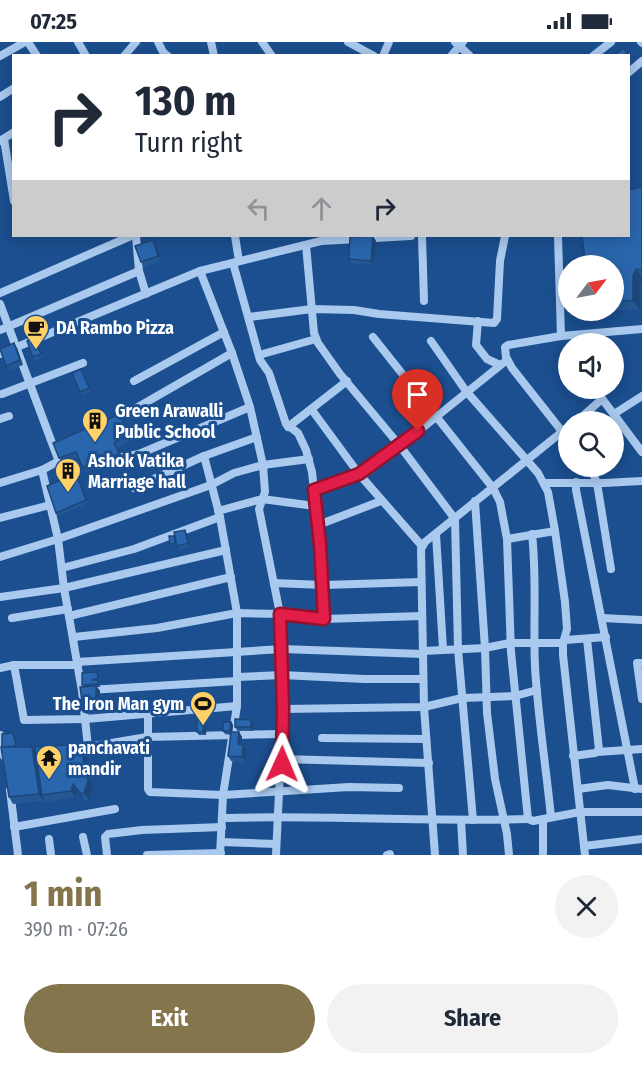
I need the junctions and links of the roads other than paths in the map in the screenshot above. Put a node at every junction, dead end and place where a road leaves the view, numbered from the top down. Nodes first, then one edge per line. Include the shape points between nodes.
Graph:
1 (27, 42) edge
2 (136, 42) edge
3 (348, 42) edge
4 (611, 42) edge
5 (599, 46) edge
6 (126, 54) edge
7 (370, 54) edge
8 (0, 56) edge
9 (642, 61) edge
10 (630, 71) edge
11 (2, 140) edge
12 (12, 191) edge
13 (132, 237) edge
14 (134, 237) edge
15 (235, 237) edge
16 (366, 237) edge
17 (422, 237) edge
18 (505, 237) edge
19 (558, 237) edge
20 (320, 238) edge
21 (306, 245) junction
22 (236, 262) junction
23 (139, 271) junction
24 (200, 271) junction
25 (0, 293) edge
26 (146, 294) junction
27 (424, 301) dead end
28 (0, 304) edge
29 (312, 309) junction
30 (249, 317) junction
31 (478, 321) junction
32 (10, 326) junction
33 (642, 329) edge
34 (0, 330) edge
35 (224, 332) junction
36 (567, 333) edge
37 (609, 333) edge
38 (373, 337) dead end
39 (316, 339) junction
40 (558, 339) edge
41 (431, 341) dead end
42 (15, 347) junction
43 (232, 353) junction
44 (0, 354) edge
45 (259, 355) junction
46 (503, 362) junction
47 (83, 363) dead end
48 (134, 381) dead end
49 (346, 381) junction
50 (29, 383) junction
51 (466, 391) junction
52 (2, 394) dead end
53 (642, 396) edge
54 (602, 399) joint
55 (138, 407) dead end
56 (250, 407) junction
57 (312, 410) junction
58 (588, 411) edge
59 (612, 411) edge
60 (619, 411) edge
61 (9, 416) dead end
62 (435, 417) junction
63 (0, 419) edge
64 (558, 422) edge
65 (288, 427) junction
66 (624, 428) edge
67 (257, 437) junction
68 (558, 439) edge
69 (400, 446) junction
70 (642, 452) edge
71 (204, 456) junction
72 (122, 457) dead end
73 (309, 459) junction
74 (526, 460) junction
75 (263, 465) junction
76 (42, 470) junction
77 (359, 474) junction
78 (595, 477) edge
79 (642, 481) edge
80 (576, 482) junction
81 (0, 483) edge
82 (544, 483) junction
83 (597, 483) junction
84 (211, 486) junction
85 (134, 488) dead end
86 (493, 488) junction
87 (314, 490) junction
88 (262, 499) junction
89 (381, 501) junction
90 (475, 501) junction
91 (50, 505) junction
92 (315, 506) junction
93 (219, 514) junction
94 (0, 518) edge
95 (454, 519) junction
96 (318, 525) junction
97 (555, 531) junction
98 (436, 534) junction
99 (532, 534) junction
100 (58, 539) junction
101 (507, 539) junction
102 (422, 546) junction
103 (226, 550) junction
104 (0, 557) edge
105 (62, 568) junction
106 (611, 569) dead end
107 (231, 577) junction
108 (274, 582) junction
109 (421, 582) junction
110 (323, 585) junction
111 (64, 588) junction
112 (0, 597) edge
113 (68, 613) junction
114 (237, 613) junction
115 (280, 614) junction
116 (422, 616) junction
117 (12, 618) dead end
118 (602, 618) junction
119 (324, 619) junction
120 (642, 620) edge
121 (74, 637) junction
122 (606, 637) junction
123 (587, 639) junction
124 (564, 642) junction
125 (534, 643) junction
126 (510, 644) junction
127 (485, 648) junction
128 (282, 649) junction
129 (443, 649) junction
130 (458, 650) junction
131 (237, 651) junction
132 (423, 652) junction
133 (642, 663) edge
134 (77, 664) junction
135 (14, 665) junction
136 (0, 668) edge
137 (282, 675) junction
138 (237, 679) junction
139 (423, 679) junction
140 (537, 690) junction
141 (82, 691) junction
142 (487, 696) junction
143 (515, 696) junction
144 (462, 698) junction
145 (642, 699) edge
146 (237, 706) junction
147 (424, 707) junction
148 (283, 709) junction
149 (148, 715) junction
150 (86, 719) junction
151 (282, 734) junction
152 (0, 735) edge
153 (233, 735) junction
154 (147, 737) junction
155 (322, 738) dead end
156 (426, 739) junction
157 (88, 747) junction
158 (642, 749) edge
159 (69, 750) edge
160 (628, 751) junction
161 (597, 752) junction
162 (2, 753) edge
163 (15, 753) edge
164 (573, 756) junction
165 (281, 759) junction
166 (5, 763) edge
167 (429, 763) junction
168 (8, 782) edge
169 (399, 788) dead end
170 (578, 789) junction
171 (638, 789) edge
172 (279, 790) junction
173 (223, 795) junction
174 (115, 809) dead end
175 (580, 812) junction
176 (642, 812) edge
177 (278, 816) junction
178 (547, 818) junction
179 (433, 819) junction
180 (503, 819) junction
181 (528, 819) junction
182 (461, 820) junction
183 (473, 820) junction
184 (222, 823) junction
185 (14, 827) junction
186 (83, 837) dead end
187 (642, 838) edge
188 (50, 839) dead end
189 (221, 842) junction
190 (276, 844) junction
191 (584, 851) edge
192 (221, 854) edge
193 (18, 855) edge
194 (51, 855) edge
195 (87, 855) edge
196 (107, 855) edge
197 (147, 855) edge
198 (276, 855) edge
199 (435, 855) edge
200 (463, 855) edge
201 (508, 855) edge
202 (543, 855) edge

1 - 8 street
2 - 6 street
3 - 7 street
4 - 5 street
9 - 10 street
11 - 12 street
13 - 25 street
14 - 23 street
15 - 22 street
16 - 20 street
17 - 27 street
18 - 31 street via 496,321
19 - 36 street
20 - 21 street
21 - 22 street
21 - 29 street
22 - 24 street
22 - 30 street
23 - 26 street
23 - 32 street
24 - 26 street
24 - 35 street
26 - 42 street
28 - 32 street
29 - 30 street
29 - 31 street
29 - 39 street
30 - 45 street
31 - 46 street via 476,345 487,359
32 - 34 street
32 - 42 street
33 - 37 street
35 - 43 street
35 - 48 street
38 - 62 street
39 - 45 street
39 - 49 street
40 - 46 street via 507,345
41 - 51 street
42 - 44 street
42 - 50 street
43 - 55 street
43 - 56 street
45 - 65 street
46 - 51 street
46 - 64 street
47 - 50 street
49 - 57 street
49 - 69 street
50 - 52 street
50 - 76 street via 58,459
51 - 62 street
51 - 74 street
53 - 60 street
54 - 58 street
54 - 59 street
56 - 67 street
56 - 72 street via 139,454
57 - 65 street
57 - 77 street
61 - 63 street
62 - 69 street
62 - 86 street
65 - 73 street via 303,439
66 - 70 street
67 - 71 street
67 - 75 street
68 - 74 street
69 - 77 street
69 - 95 street
71 - 84 street
71 - 85 street
73 - 75 street
73 - 87 street
74 - 82 street
74 - 86 street
75 - 84 street via 234,473
75 - 88 street
76 - 81 street
76 - 91 street
77 - 87 street
77 - 89 street
78 - 83 street
79 - 83 street
80 - 82 street
80 - 83 street
80 - 118 street
82 - 97 street
83 - 106 street
84 - 93 street
84 - 100 street
86 - 90 street
86 - 101 street via 500,502
87 - 92 street
88 - 92 street
88 - 93 street
88 - 108 street via 259,508
89 - 96 street
89 - 102 street
90 - 95 street
90 - 127 street
91 - 94 street
91 - 100 street
92 - 96 street
93 - 103 street
93 - 105 street via 134,549
95 - 98 street
95 - 130 street
96 - 110 street
97 - 99 street
97 - 124 street via 565,602
98 - 102 street
98 - 129 street
99 - 101 street
99 - 125 street
100 - 104 street
100 - 105 street
101 - 126 street
102 - 109 street
103 - 107 street
103 - 111 street
105 - 111 street
107 - 113 street
107 - 114 street
108 - 110 street
108 - 115 street
109 - 110 street
109 - 116 street
110 - 119 street
111 - 112 street
111 - 113 street
113 - 117 street
113 - 121 street
114 - 115 street
114 - 121 street via 157,628
114 - 131 street
115 - 119 street
115 - 128 street
116 - 119 street
116 - 132 street
118 - 120 street
118 - 122 street
121 - 134 street
122 - 123 street
122 - 160 street
123 - 124 street
123 - 161 street
124 - 125 street
124 - 164 street
125 - 126 street
125 - 140 street
126 - 127 street
126 - 143 street
127 - 130 street
127 - 142 street
128 - 131 street
128 - 132 street
128 - 137 street
129 - 130 street
129 - 132 street
130 - 144 street
131 - 134 street
131 - 138 street
132 - 139 street
133 - 145 street via 637,663
134 - 135 street
134 - 141 street
135 - 136 street
135 - 150 street via 24,720
137 - 138 street
137 - 139 street
137 - 148 street
138 - 141 street
138 - 146 street
139 - 147 street
140 - 143 street
140 - 178 street
141 - 150 street
142 - 143 street
142 - 144 street
142 - 180 street
143 - 181 street
144 - 147 street
144 - 183 street
146 - 149 street
146 - 153 street
147 - 148 street
147 - 156 street
148 - 151 street
149 - 150 street
149 - 154 street
150 - 157 street
151 - 153 street
151 - 165 street
152 - 162 street
153 - 154 street
153 - 173 street
154 - 157 street
154 - 173 street via 150,792
155 - 156 street
156 - 167 street
157 - 159 street
158 - 160 street
160 - 161 street
160 - 171 street
161 - 164 street
162 - 163 street
162 - 166 street
164 - 170 street
165 - 167 street
165 - 172 street
167 - 179 street
168 - 185 street
169 - 172 street
170 - 171 street via 608,785
170 - 175 street
172 - 173 street
172 - 177 street
173 - 184 street
174 - 185 street
175 - 176 street
175 - 178 street
175 - 191 street
177 - 179 street
177 - 184 street
177 - 190 street
178 - 181 street
178 - 202 street
179 - 182 street
179 - 199 street
180 - 181 street
180 - 183 street
180 - 201 street
182 - 183 street
182 - 200 street
184 - 189 street
184 - 196 street via 108,834
185 - 193 street
186 - 195 street
187 - 191 street
188 - 194 street
189 - 190 street
189 - 192 street
190 - 198 street
192 - 197 street

